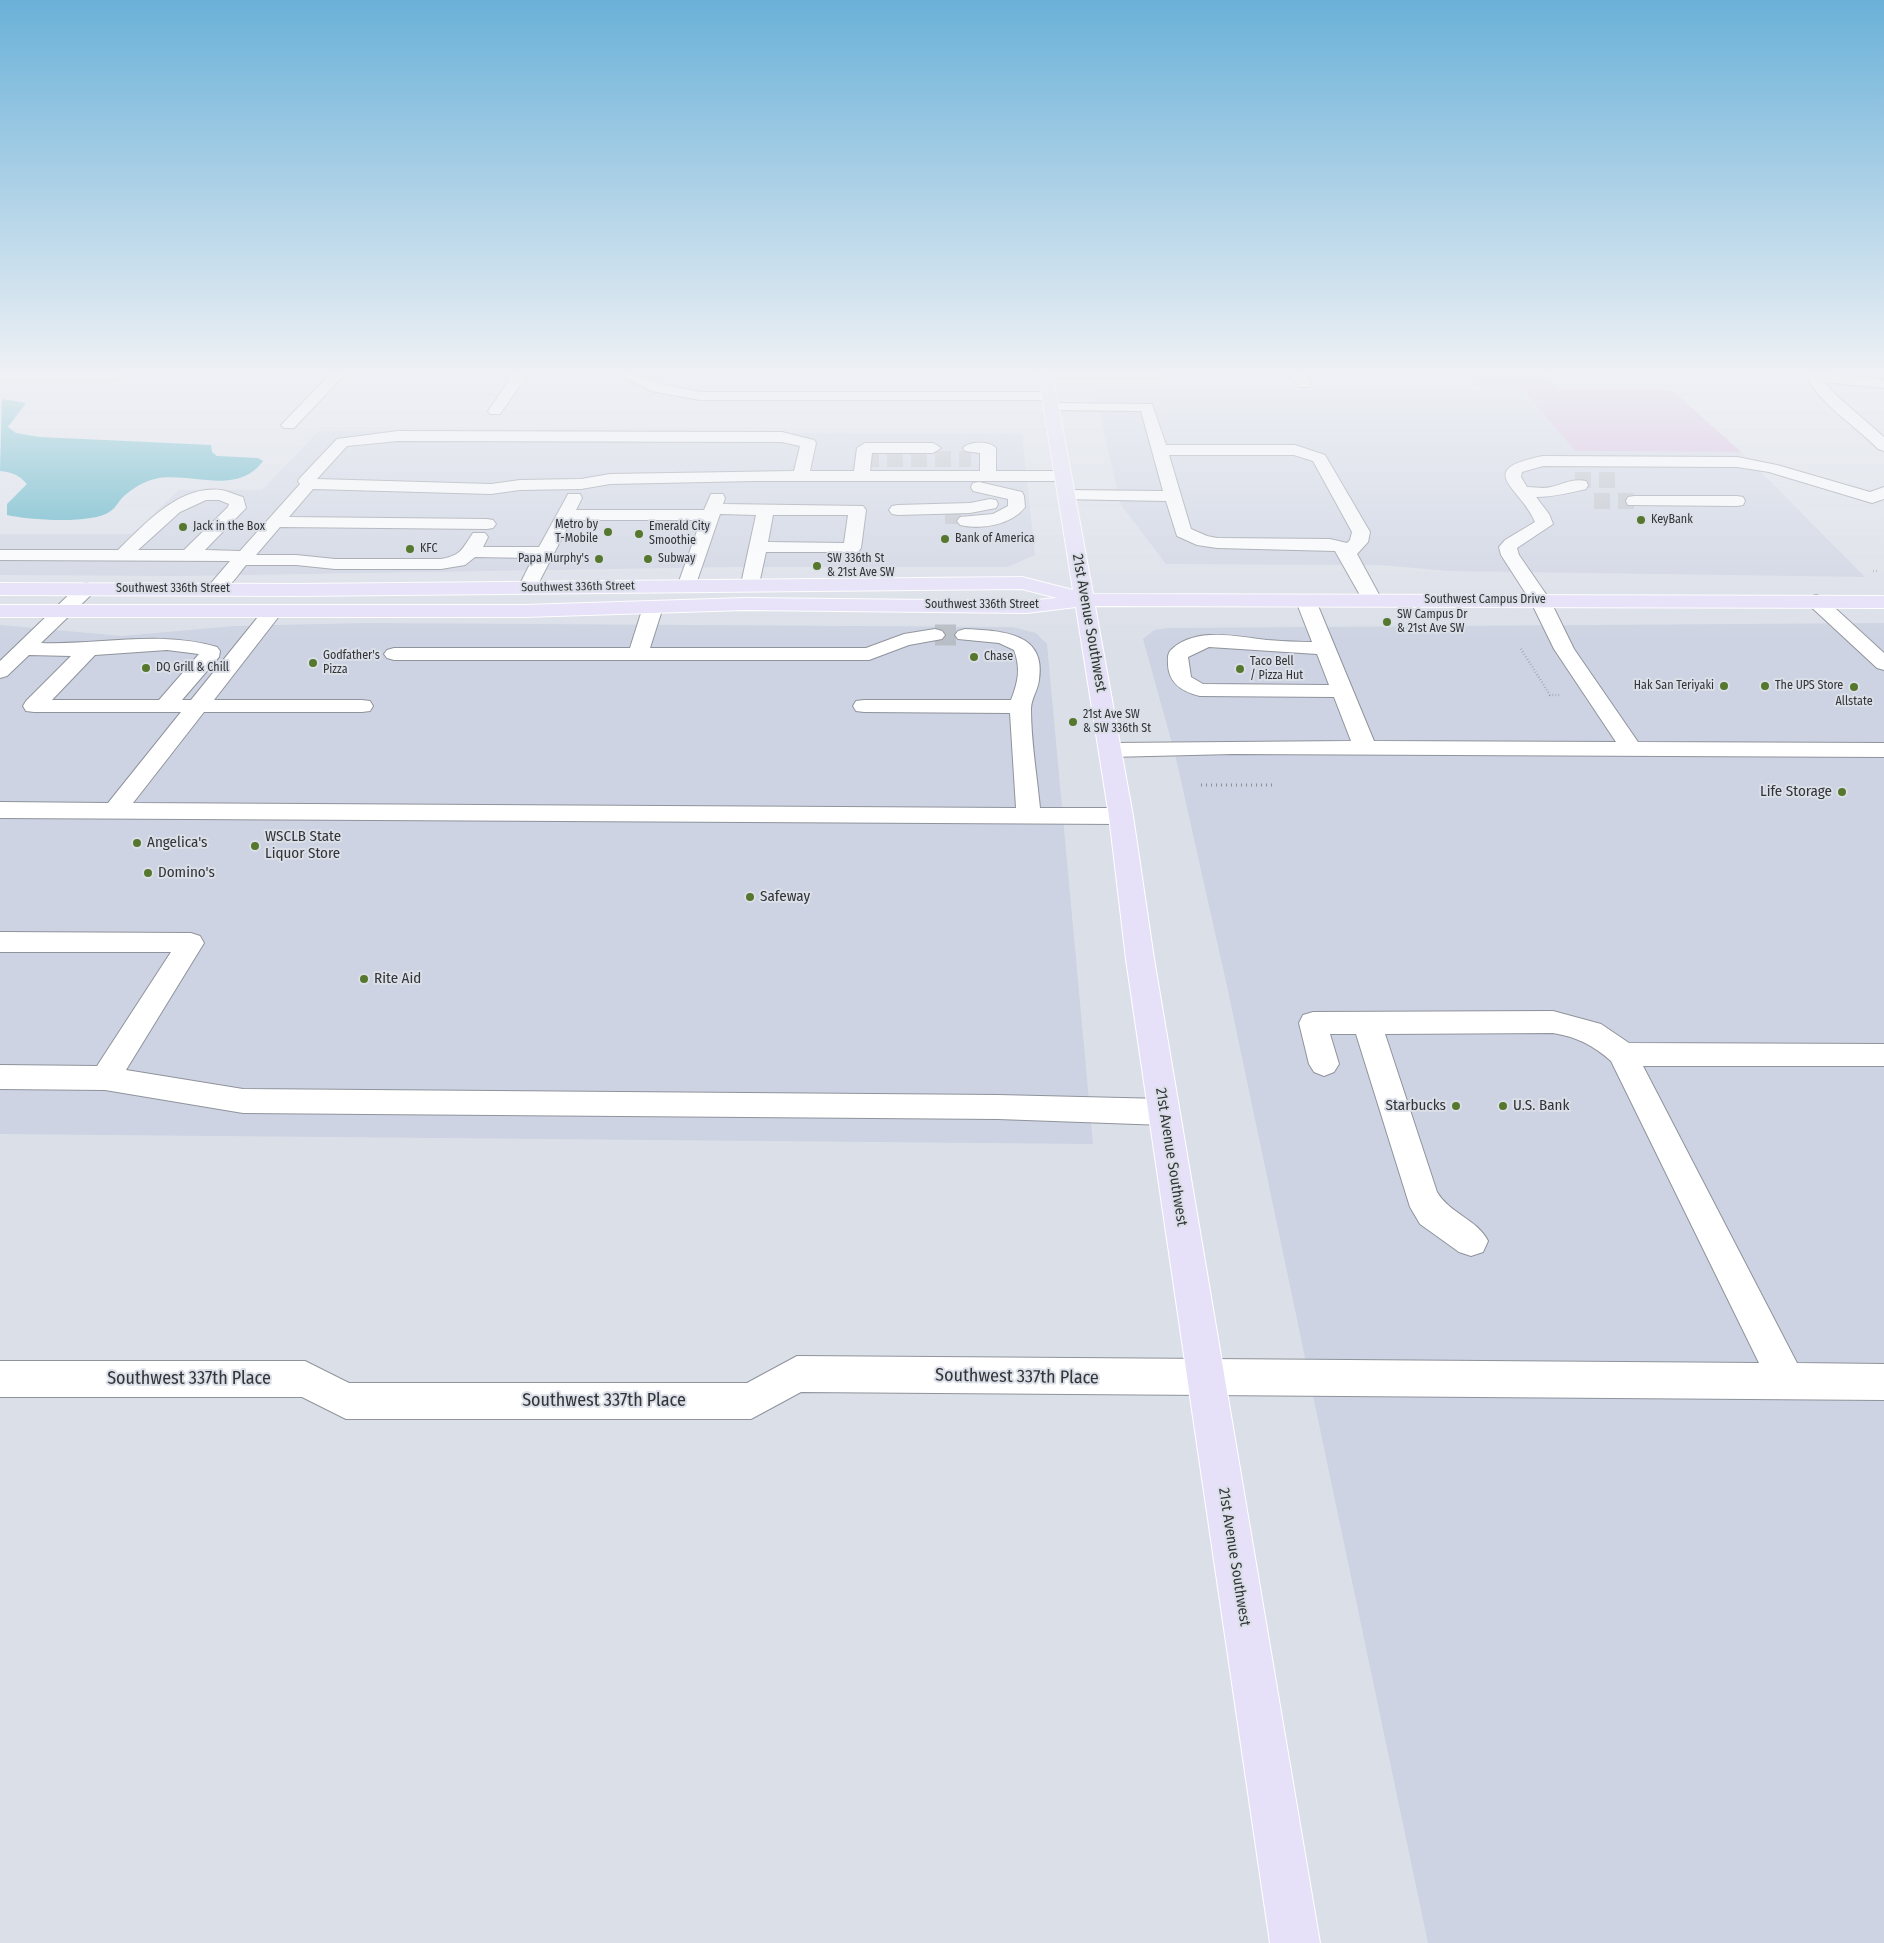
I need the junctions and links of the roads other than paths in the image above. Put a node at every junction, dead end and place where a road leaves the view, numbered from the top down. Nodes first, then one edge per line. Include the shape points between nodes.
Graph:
1 (324, 462) edge
2 (803, 462) edge
3 (863, 462) edge
4 (988, 462) edge
5 (1060, 462) edge
6 (1162, 462) edge
7 (1321, 462) edge
8 (1595, 462) tunnel mouth
9 (1725, 462) edge
10 (800, 476) junction
11 (844, 476) junction
12 (861, 476) junction
13 (988, 476) junction
14 (1062, 476) junction
15 (724, 477) junction
16 (309, 484) junction
17 (581, 484) junction
18 (850, 491) dead end
19 (1522, 492) junction
20 (1554, 492) junction
21 (1002, 493) junction
22 (1629, 493) tunnel mouth
23 (1729, 493) dead end
24 (1066, 495) junction
25 (1878, 495) edge
26 (1172, 496) junction
27 (295, 499) junction
28 (269, 503) dead end
29 (882, 504) junction
30 (498, 505) junction
31 (766, 510) junction
32 (857, 510) junction
33 (712, 512) junction
34 (566, 515) junction
35 (274, 522) junction
36 (238, 538) dead end
37 (257, 541) junction
38 (758, 548) junction
39 (471, 552) junction
40 (546, 553) junction
41 (1347, 553) junction
42 (0, 555) edge
43 (123, 555) junction
44 (190, 556) junction
45 (242, 558) junction
46 (687, 584) junction
47 (750, 584) junction
48 (527, 588) junction
49 (0, 589) edge
50 (86, 589) junction
51 (214, 589) junction
52 (1086, 600) junction
53 (1372, 600) junction
54 (1540, 600) junction
55 (1306, 601) junction
56 (1816, 601) junction
57 (1884, 602) edge
58 (653, 607) junction
59 (0, 611) edge
60 (64, 611) junction
61 (273, 611) junction
62 (396, 612) junction
63 (935, 635) tunnel mouth
64 (965, 635) tunnel mouth
65 (1323, 648) junction
66 (24, 649) junction
67 (89, 649) junction
68 (394, 654) dead end
69 (638, 654) junction
70 (1884, 664) edge
71 (0, 672) edge
72 (1341, 691) junction
73 (165, 706) junction
74 (198, 706) junction
75 (362, 706) dead end
76 (864, 706) dead end
77 (1020, 707) junction
78 (1366, 747) junction
79 (1632, 748) junction
80 (1110, 750) junction
81 (1884, 750) edge
82 (0, 810) edge
83 (114, 811) junction
84 (1029, 814) junction
85 (1121, 816) junction
86 (0, 942) edge
87 (1367, 1023) junction
88 (1622, 1054) junction
89 (1884, 1055) edge
90 (1324, 1064) dead end
91 (0, 1077) edge
92 (105, 1078) junction
93 (1164, 1112) junction
94 (1471, 1241) dead end
95 (0, 1379) edge
96 (1206, 1379) junction
97 (1787, 1381) junction
98 (1884, 1382) edge
99 (1295, 1943) edge

1 - 16 street via 306,481
2 - 10 street
3 - 12 street
4 - 13 street
5 - 14 main road, 21st Avenue Southwest
6 - 26 street
7 - 41 street via 1361,532 1359,542
8 - 19 street via 1534,462 1524,465 1513,472 1513,480
9 - 25 street via 1771,468
10 - 11 street
10 - 15 street
11 - 12 street
11 - 18 street via 843,485
12 - 13 street
13 - 14 street
14 - 24 main road, 21st Avenue Southwest
15 - 17 street via 610,479
15 - 33 street
16 - 27 street
16 - 30 street via 491,489
17 - 30 street
17 - 34 street
19 - 20 street
19 - 54 street via 1544,524 1508,547
20 - 20 street via 1583,490 1561,482
21 - 29 street via 984,506
21 - 29 street via 984,487 890,486
21 - 29 street via 1016,496 1018,500 1013,511 1000,518 918,518
22 - 23 street
24 - 26 street
24 - 52 main road, 21st Avenue Southwest
26 - 41 street via 1183,532 1203,542 1330,544
27 - 28 street
27 - 35 street
29 - 32 street
30 - 35 street
30 - 39 street
31 - 32 street
31 - 33 street
31 - 38 street
32 - 38 street via 852,548
33 - 34 street
33 - 46 street
34 - 40 street
35 - 37 street
36 - 37 street
37 - 45 street
38 - 47 street
39 - 40 street
39 - 45 street via 459,561 441,564 335,564
40 - 48 street
41 - 53 street
42 - 43 street
43 - 44 street
43 - 44 street via 184,501 210,495 236,501 237,508
44 - 45 street
45 - 51 street
46 - 47 main road, Southwest 336th Street
46 - 48 main road, Southwest 336th Street
47 - 52 main road, Southwest 336th Street via 1022,583
48 - 51 main road, Southwest 336th Street
48 - 62 main road via 499,602 419,602
49 - 50 main road, Southwest 336th Street
50 - 51 main road, Southwest 336th Street
50 - 60 street
52 - 55 main road, Southwest Campus Drive
52 - 58 main road, Southwest 336th Street via 1027,607 745,604
52 - 80 main road, 21st Avenue Southwest
53 - 54 main road, Southwest Campus Drive
53 - 55 main road, Southwest Campus Drive
54 - 56 main road, Southwest Campus Drive
54 - 79 street via 1564,649
55 - 65 street
56 - 57 main road, Southwest Campus Drive
56 - 70 street
58 - 62 main road, Southwest 336th Street
58 - 69 street
59 - 60 main road, Southwest 336th Street
60 - 61 main road, Southwest 336th Street
60 - 66 street
61 - 62 main road, Southwest 336th Street
61 - 74 street
63 - 69 street via 904,640 869,654
64 - 77 street via 1003,637 1023,647 1029,663 1029,680
65 - 72 street
65 - 72 street via 1204,642 1183,650 1178,655 1178,664 1182,681 1200,690
66 - 67 street
66 - 71 street
67 - 73 street via 137,645 188,646 210,651 209,657
67 - 73 street via 34,706
68 - 69 street
72 - 78 street
73 - 74 street
74 - 75 street
74 - 83 street
76 - 77 street
77 - 84 street
78 - 79 street
78 - 80 street
79 - 81 street
80 - 85 main road, 21st Avenue Southwest
82 - 83 street
83 - 84 street
84 - 85 street
85 - 93 main road, 21st Avenue Southwest
86 - 92 street via 191,943
87 - 88 street via 1553,1022 1584,1027 1606,1039
87 - 90 street via 1313,1023
87 - 94 street via 1422,1197 1432,1214
88 - 89 street
88 - 97 street
91 - 92 street
92 - 93 street via 243,1101 998,1107
93 - 96 main road, 21st Avenue Southwest
95 - 96 street, Southwest 337th Place via 305,1379 346,1401 751,1400 797,1374
96 - 97 street, Southwest 337th Place
96 - 99 main road, 21st Avenue Southwest
97 - 98 street, Southwest 337th Place

